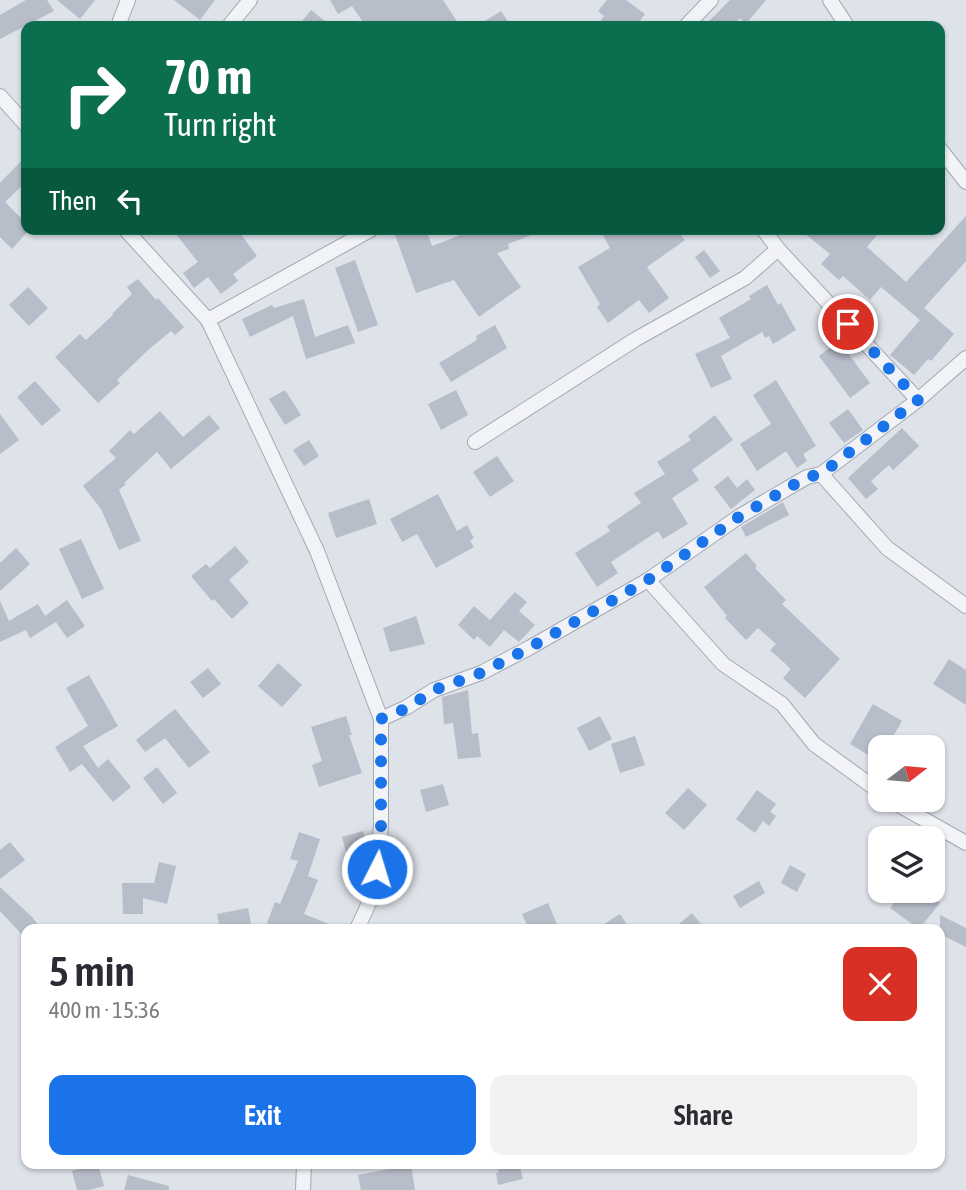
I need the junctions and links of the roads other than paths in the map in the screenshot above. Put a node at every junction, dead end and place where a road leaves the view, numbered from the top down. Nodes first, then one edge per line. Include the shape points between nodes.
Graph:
1 (128, 0) edge
2 (250, 0) edge
3 (710, 0) edge
4 (830, 0) edge
5 (120, 21) edge
6 (233, 21) edge
7 (691, 21) edge
8 (844, 21) edge
9 (0, 96) edge
10 (21, 119) edge
11 (945, 155) edge
12 (966, 182) edge
13 (130, 235) edge
14 (361, 235) edge
15 (768, 235) edge
16 (778, 249) junction
17 (208, 320) junction
18 (966, 358) edge
19 (918, 400) junction
20 (475, 442) dead end
21 (821, 474) junction
22 (648, 580) junction
23 (966, 608) edge
24 (381, 719) junction
25 (868, 783) edge
26 (911, 812) edge
27 (966, 843) edge
28 (359, 924) edge
29 (304, 1169) edge
30 (303, 1190) edge

1 - 5 street
2 - 6 street
3 - 7 street
4 - 8 street
9 - 10 street
11 - 12 street
13 - 17 street
14 - 17 street
15 - 16 street
16 - 19 street
16 - 20 street via 745,278 636,339
17 - 24 street via 317,551
18 - 19 street
19 - 21 street
21 - 22 street via 807,477 740,516
21 - 23 street via 887,548
22 - 24 street via 481,673 434,690
22 - 25 street via 723,664 782,705 814,744
24 - 28 street via 381,826 375,890
26 - 27 street
29 - 30 street

